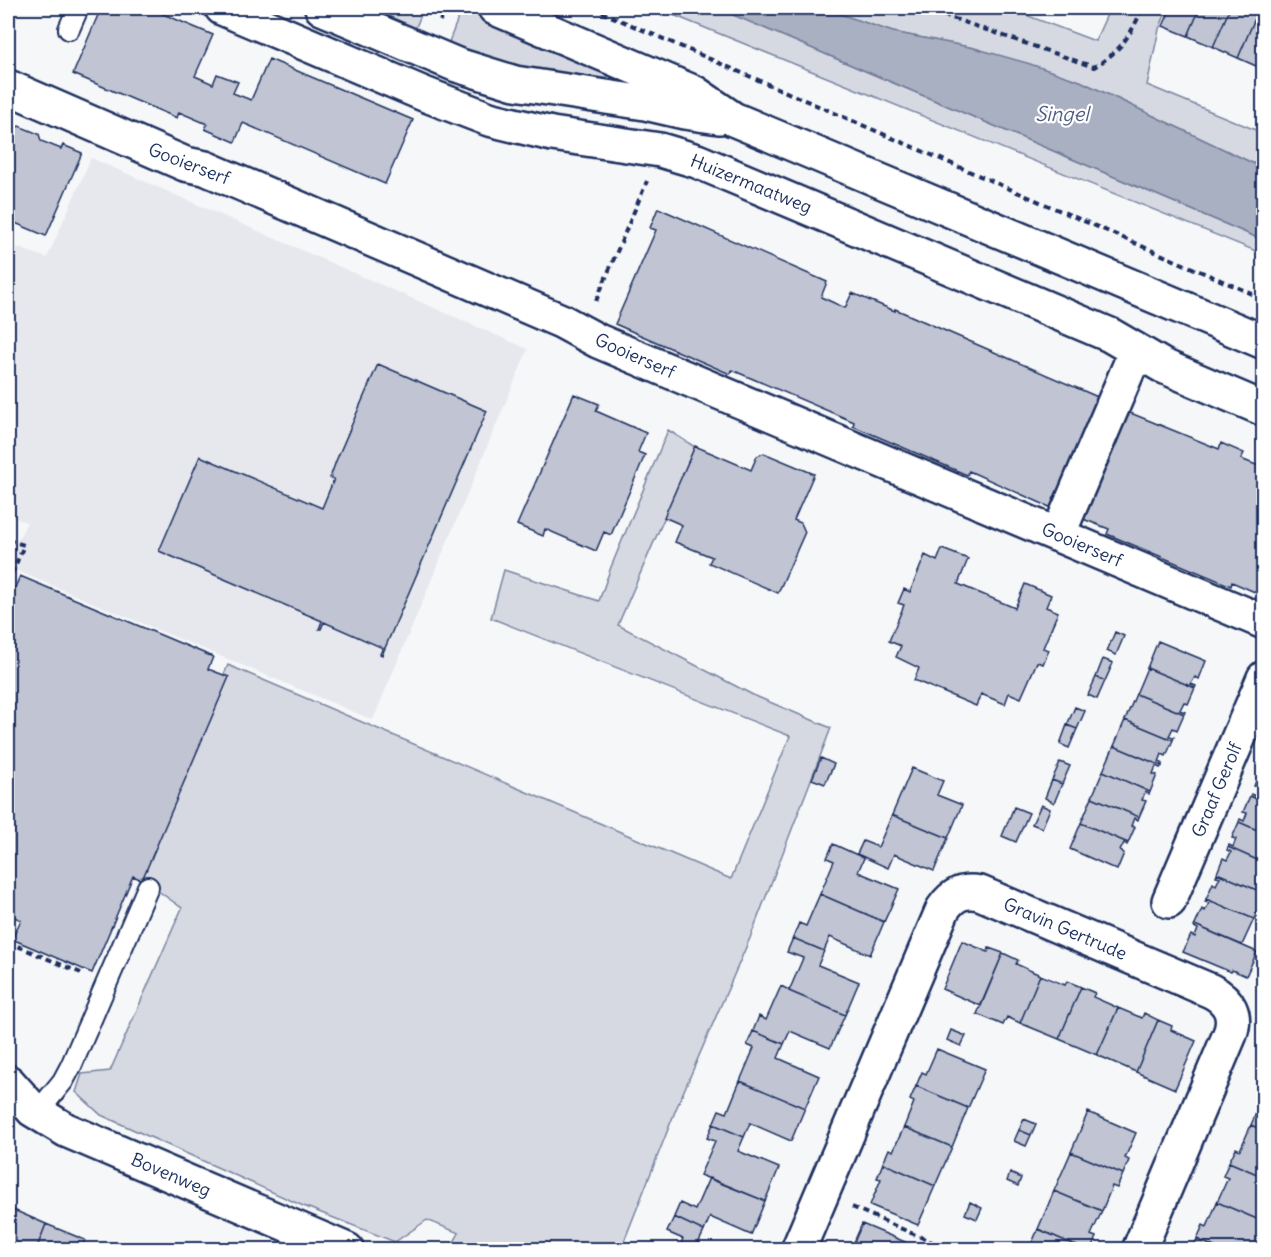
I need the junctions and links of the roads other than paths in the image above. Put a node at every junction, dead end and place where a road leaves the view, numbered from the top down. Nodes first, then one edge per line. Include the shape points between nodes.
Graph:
1 (78, 8) edge
2 (222, 8) edge
3 (322, 8) edge
4 (495, 8) edge
5 (69, 29) dead end
6 (8, 87) edge
7 (733, 119) junction
8 (1263, 342) edge
9 (1136, 351) junction
10 (1263, 409) edge
11 (1058, 535) junction
12 (1263, 622) edge
13 (1263, 678) edge
14 (148, 887) dead end
15 (1169, 901) dead end
16 (17, 1095) edge
17 (331, 1246) edge
18 (798, 1250) edge
19 (1138, 1250) edge

1 - 5 lane
2 - 9 street, Huizermaatweg via 489,119 552,134 660,150 697,161 1110,335
3 - 7 street via 434,56 505,80
4 - 7 street via 696,93
6 - 11 street, Gooierserf
7 - 8 street
9 - 10 street, Huizermaatweg
9 - 11 street
11 - 12 street, Gooierserf
13 - 15 street, Graaf Gerolf
14 - 16 lane via 63,1081
16 - 17 street, Bovenweg via 73,1134
18 - 19 street, Gravin Gertrude via 943,909 958,894 974,892 1212,991 1228,1004 1233,1018 1230,1034

